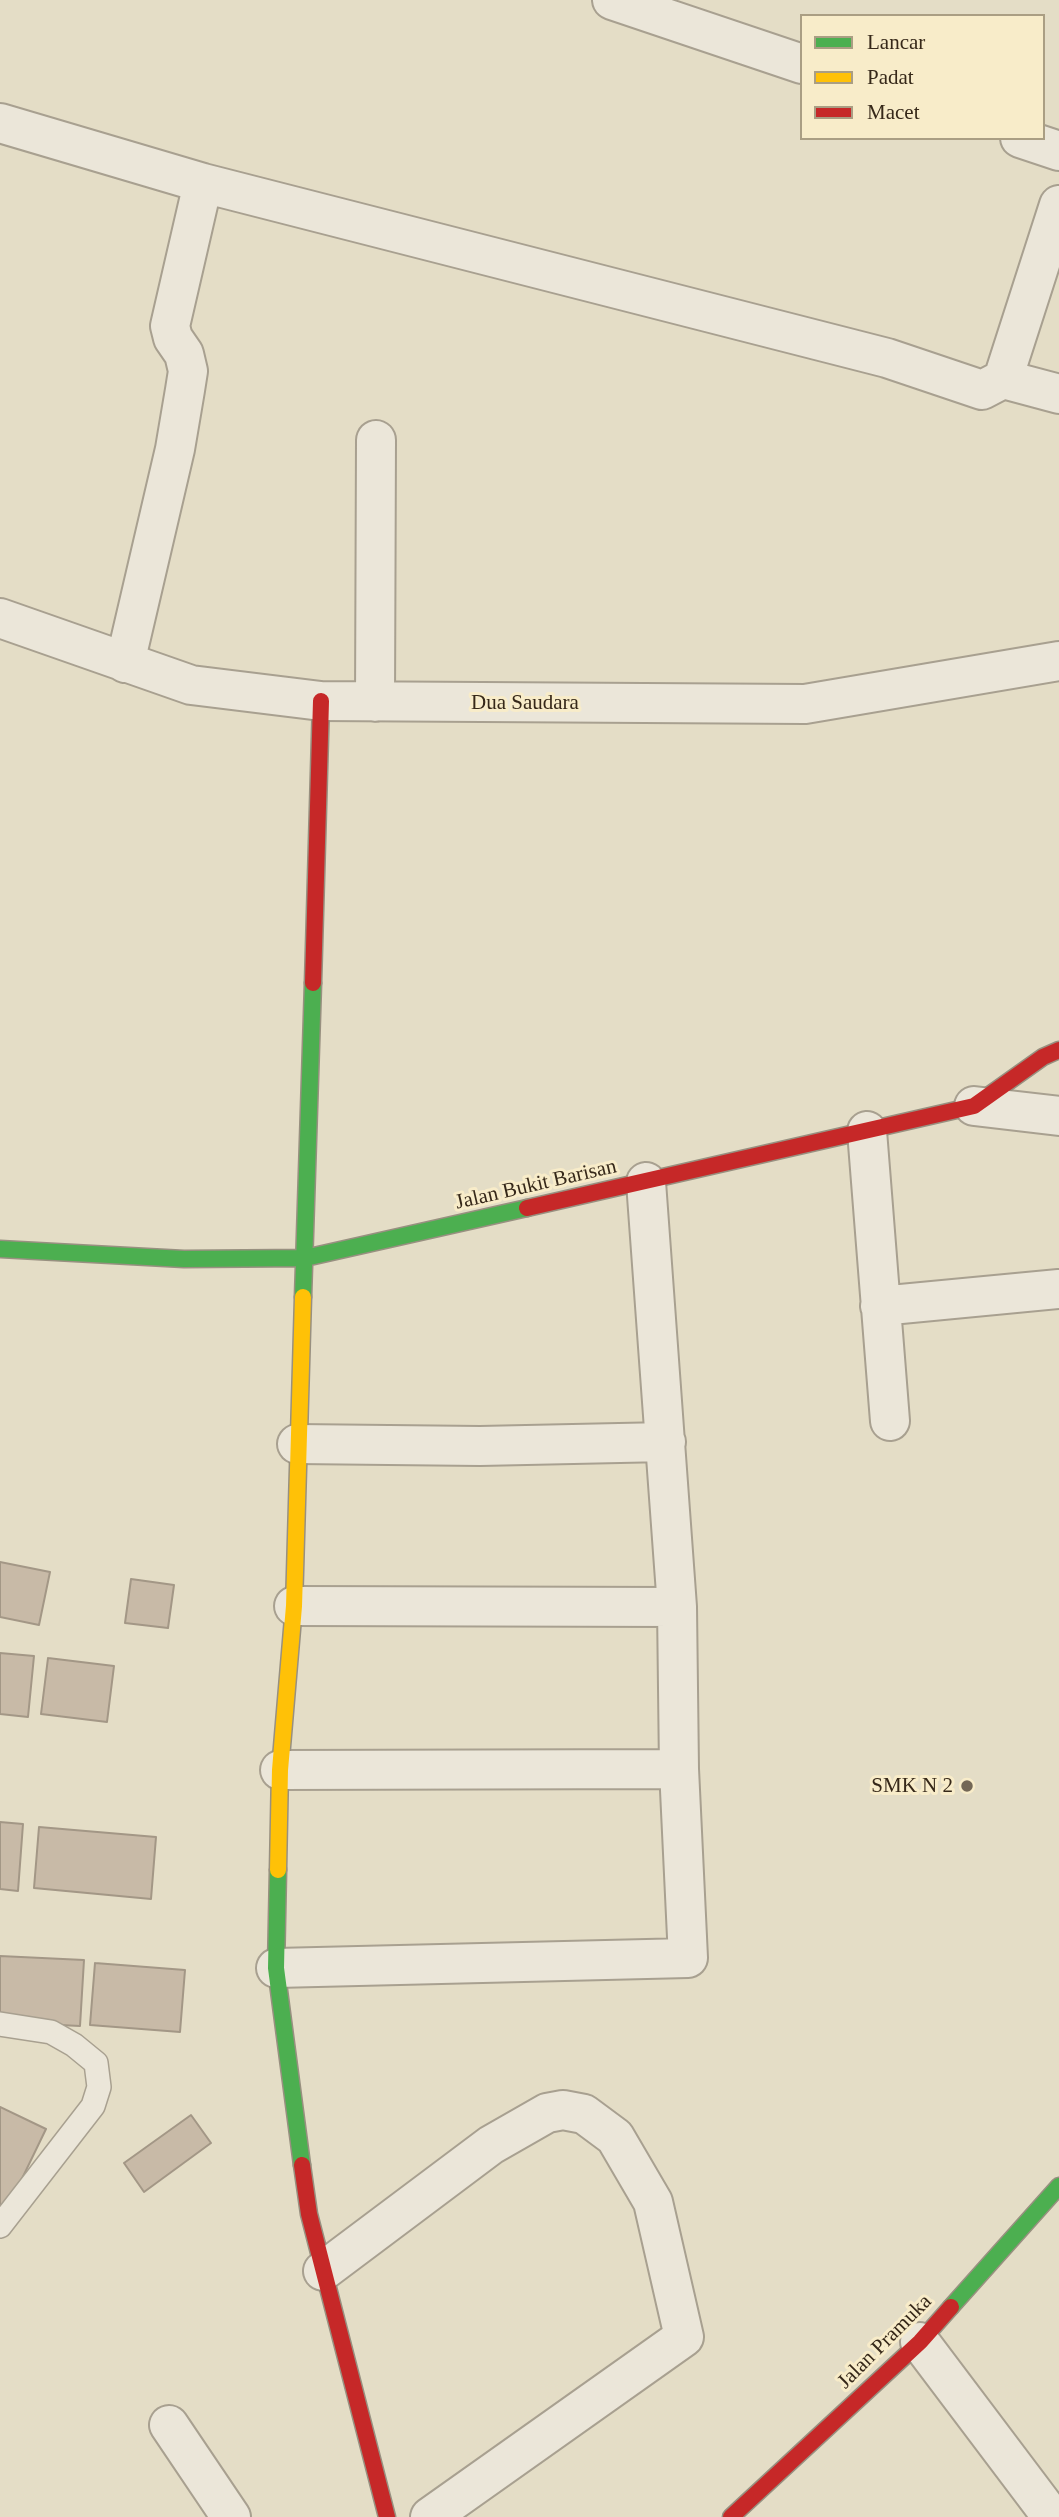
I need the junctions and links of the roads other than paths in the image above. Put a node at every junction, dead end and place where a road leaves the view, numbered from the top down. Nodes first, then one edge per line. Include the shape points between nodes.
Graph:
1 (611, 0) edge
2 (707, 15) edge
3 (800, 63) edge
4 (0, 123) edge
5 (1026, 140) edge
6 (1059, 151) edge
7 (203, 183) junction
8 (1059, 205) edge
9 (1003, 379) junction
10 (1059, 394) edge
11 (376, 440) dead end
12 (0, 618) edge
13 (1059, 661) edge
14 (125, 663) junction
15 (321, 701) junction
16 (376, 702) junction
17 (1059, 1051) edge
18 (974, 1106) junction
19 (1059, 1116) edge
20 (867, 1130) junction
21 (646, 1182) junction
22 (0, 1249) edge
23 (304, 1258) junction
24 (1059, 1289) edge
25 (880, 1306) junction
26 (890, 1421) dead end
27 (666, 1442) junction
28 (297, 1444) junction
29 (294, 1606) junction
30 (677, 1607) junction
31 (679, 1769) junction
32 (280, 1770) junction
33 (276, 1968) junction
34 (0, 2024) edge
35 (1059, 2186) edge
36 (0, 2225) edge
37 (323, 2271) junction
38 (919, 2342) junction
39 (169, 2425) dead end
40 (231, 2517) edge
41 (387, 2517) edge
42 (430, 2517) edge
43 (731, 2517) edge
44 (1052, 2517) edge

1 - 2 street
2 - 3 street
4 - 7 street
5 - 6 street
7 - 9 street via 887,358 982,390
7 - 14 street via 170,326 188,370 185,390
8 - 9 street
9 - 10 street
11 - 16 street
12 - 14 street, Dua Saudara
13 - 16 street, Dua Saudara via 805,704
14 - 15 street, Dua Saudara via 191,685
15 - 16 street, Dua Saudara
15 - 23 street
17 - 18 street, Jalan Bukit Barisan via 1043,1057
18 - 19 street
18 - 20 street, Jalan Bukit Barisan
20 - 21 street, Jalan Bukit Barisan
20 - 25 street
21 - 23 street, Jalan Bukit Barisan
21 - 27 street
22 - 23 street, Jalan Bukit Barisan via 184,1259
23 - 28 street
24 - 25 street
25 - 26 street
27 - 28 street
27 - 30 street
28 - 29 street
29 - 30 street
29 - 32 street
30 - 31 street
31 - 32 street
31 - 33 street via 688,1958
32 - 33 street
33 - 37 street via 309,2214
34 - 36 lane via 51,2032 74,2045 96,2063 99,2087 93,2106
35 - 38 street, Jalan Pramuka
37 - 41 street
37 - 42 street via 491,2145 547,2113 584,2114 615,2137 653,2202 684,2337
38 - 43 street, Jalan Pramuka
38 - 44 street
39 - 40 street

